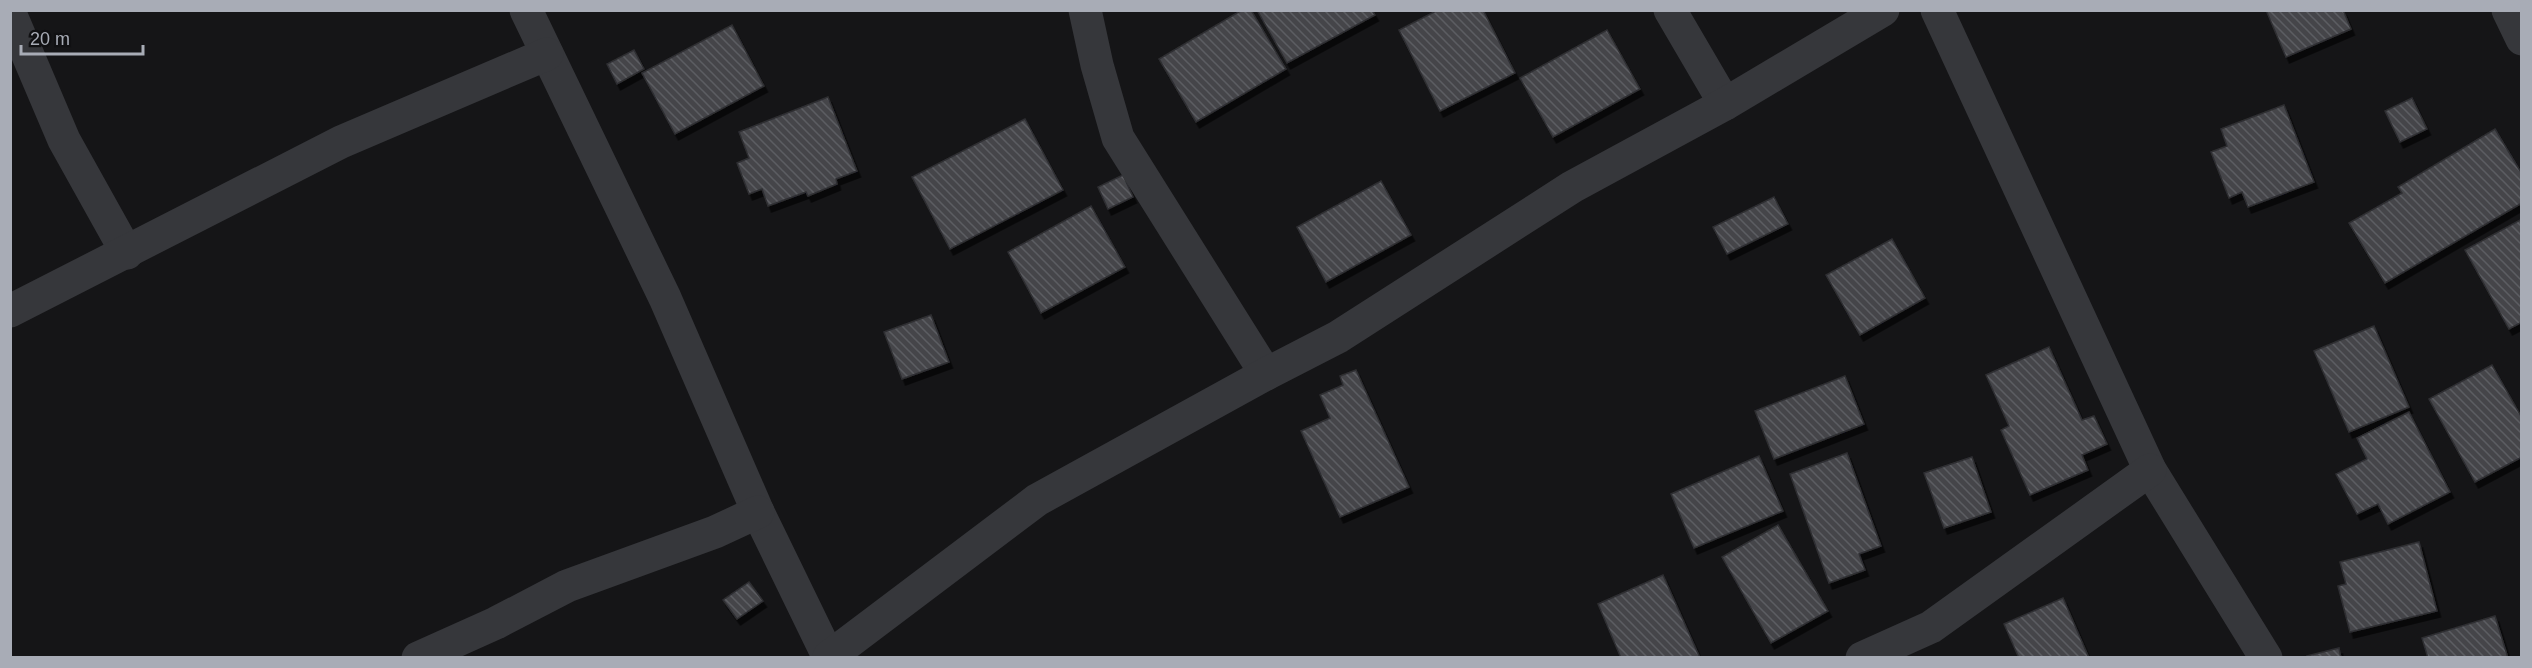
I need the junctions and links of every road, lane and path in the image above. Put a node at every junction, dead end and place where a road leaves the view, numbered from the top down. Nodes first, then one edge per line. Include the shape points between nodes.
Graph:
1 (526, 10) edge
2 (1085, 10) edge
3 (1670, 10) edge
4 (1883, 10) edge
5 (1937, 10) edge
6 (2508, 10) edge
7 (10, 13) edge
8 (2522, 39) edge
9 (547, 54) junction
10 (1725, 105) junction
11 (128, 253) junction
12 (10, 311) edge
13 (1266, 374) junction
14 (2150, 470) junction
15 (758, 512) junction
16 (418, 657) edge
17 (829, 657) edge
18 (1862, 657) edge
19 (2266, 657) edge

1 - 9 street
2 - 13 street via 1096,65 1118,138
3 - 10 street
4 - 10 street
5 - 14 street
6 - 8 street
7 - 11 street via 64,140
9 - 11 street via 341,142
9 - 15 street via 664,298
10 - 13 street via 1572,188 1338,337
11 - 12 street
13 - 17 street via 1036,500
14 - 18 street via 1931,627
14 - 19 street
15 - 16 street via 715,532 567,586
15 - 17 street

